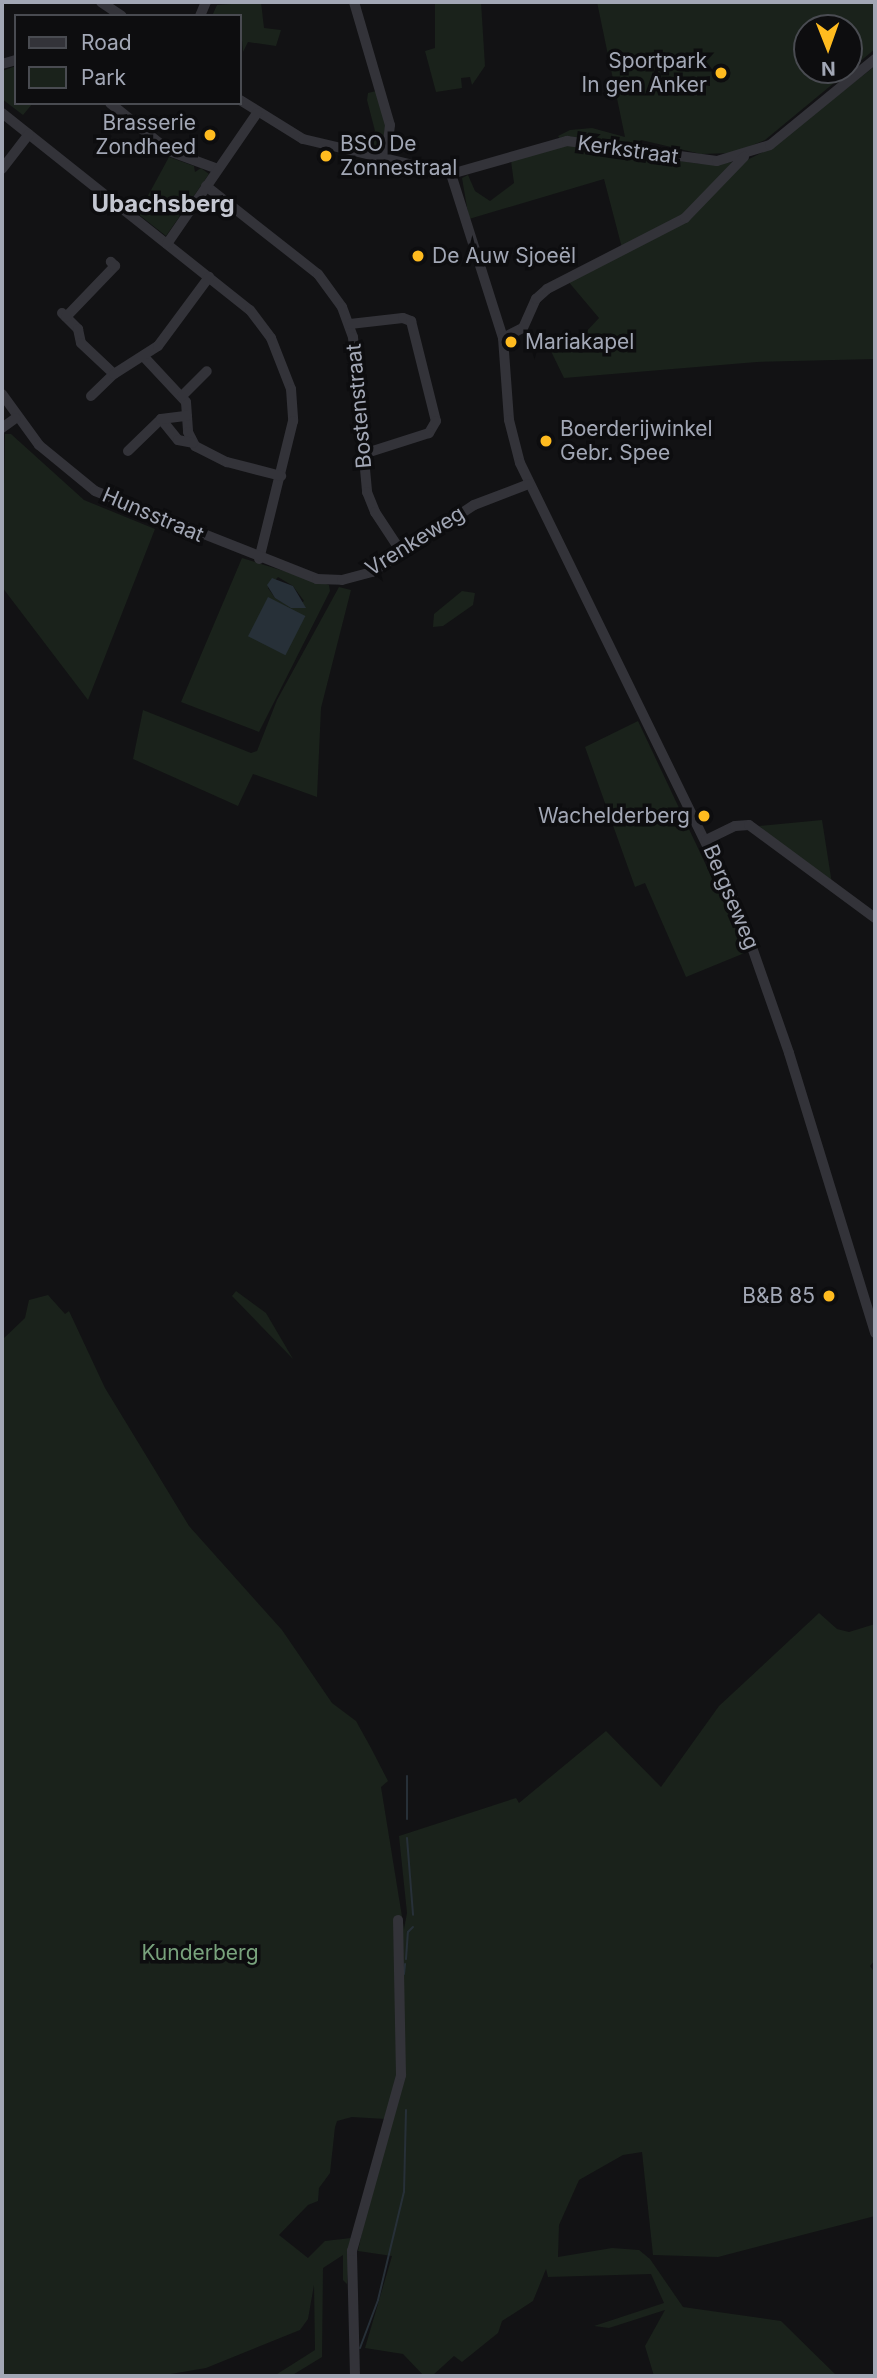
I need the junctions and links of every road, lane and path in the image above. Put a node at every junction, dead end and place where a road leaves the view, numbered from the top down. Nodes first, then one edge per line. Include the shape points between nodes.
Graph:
1 (101, 2) edge
2 (354, 2) edge
3 (119, 14) edge
4 (875, 59) edge
5 (242, 102) edge
6 (113, 105) edge
7 (2, 113) edge
8 (257, 113) junction
9 (29, 134) junction
10 (744, 157) junction
11 (386, 160) junction
12 (2, 169) edge
13 (218, 169) junction
14 (451, 174) junction
15 (206, 186) junction
16 (167, 244) junction
17 (111, 262) dead end
18 (209, 277) junction
19 (350, 324) junction
20 (502, 338) junction
21 (145, 358) junction
22 (207, 371) dead end
23 (114, 374) junction
24 (2, 394) edge
25 (90, 396) dead end
26 (183, 396) junction
27 (187, 416) junction
28 (16, 418) junction
29 (161, 419) junction
30 (2, 428) edge
31 (193, 443) junction
32 (128, 451) dead end
33 (363, 454) junction
34 (281, 476) junction
35 (529, 484) junction
36 (402, 553) junction
37 (259, 559) junction
38 (706, 840) junction
39 (875, 918) edge
40 (875, 1333) edge
41 (398, 1920) dead end
42 (355, 2376) edge

1 - 3 street
2 - 11 street via 390,125
4 - 10 street, Kerkstraat via 770,145
5 - 8 street, Kerkstraat
6 - 13 street via 169,150
7 - 9 street
8 - 11 street, Kerkstraat via 303,139
8 - 13 street
9 - 12 street
9 - 16 street
10 - 14 street, Kerkstraat via 704,161 564,141
10 - 20 street via 685,218 547,289 536,299 523,328
11 - 14 street, Kerkstraat
13 - 15 street
14 - 20 street, Bergseweg
15 - 16 street
15 - 19 street, Bostenstraat via 318,274
16 - 18 street
17 - 23 street via 115,266 64,315 78,329 83,345
18 - 21 street
18 - 34 street via 257,318 286,369 293,421
19 - 33 street, Bostenstraat
19 - 33 street via 411,321 436,421 429,433
20 - 35 street, Bergseweg via 509,420
21 - 23 street
21 - 26 street
22 - 26 street
23 - 25 street
24 - 28 street, Hunsstraat
26 - 27 street
27 - 29 street
27 - 31 street
28 - 30 street
28 - 37 street, Hunsstraat via 51,458 103,496
29 - 31 street via 178,440
29 - 32 street
31 - 34 street via 227,462
33 - 36 street, Bostenstraat via 370,503
34 - 37 street
35 - 36 street, Vrenkeweg via 474,505
35 - 38 street, Bergseweg
36 - 37 street, Vrenkeweg via 365,575 334,581
38 - 39 street via 735,826 749,825
38 - 40 street, Bergseweg via 769,991
41 - 42 street via 401,2075 352,2250

